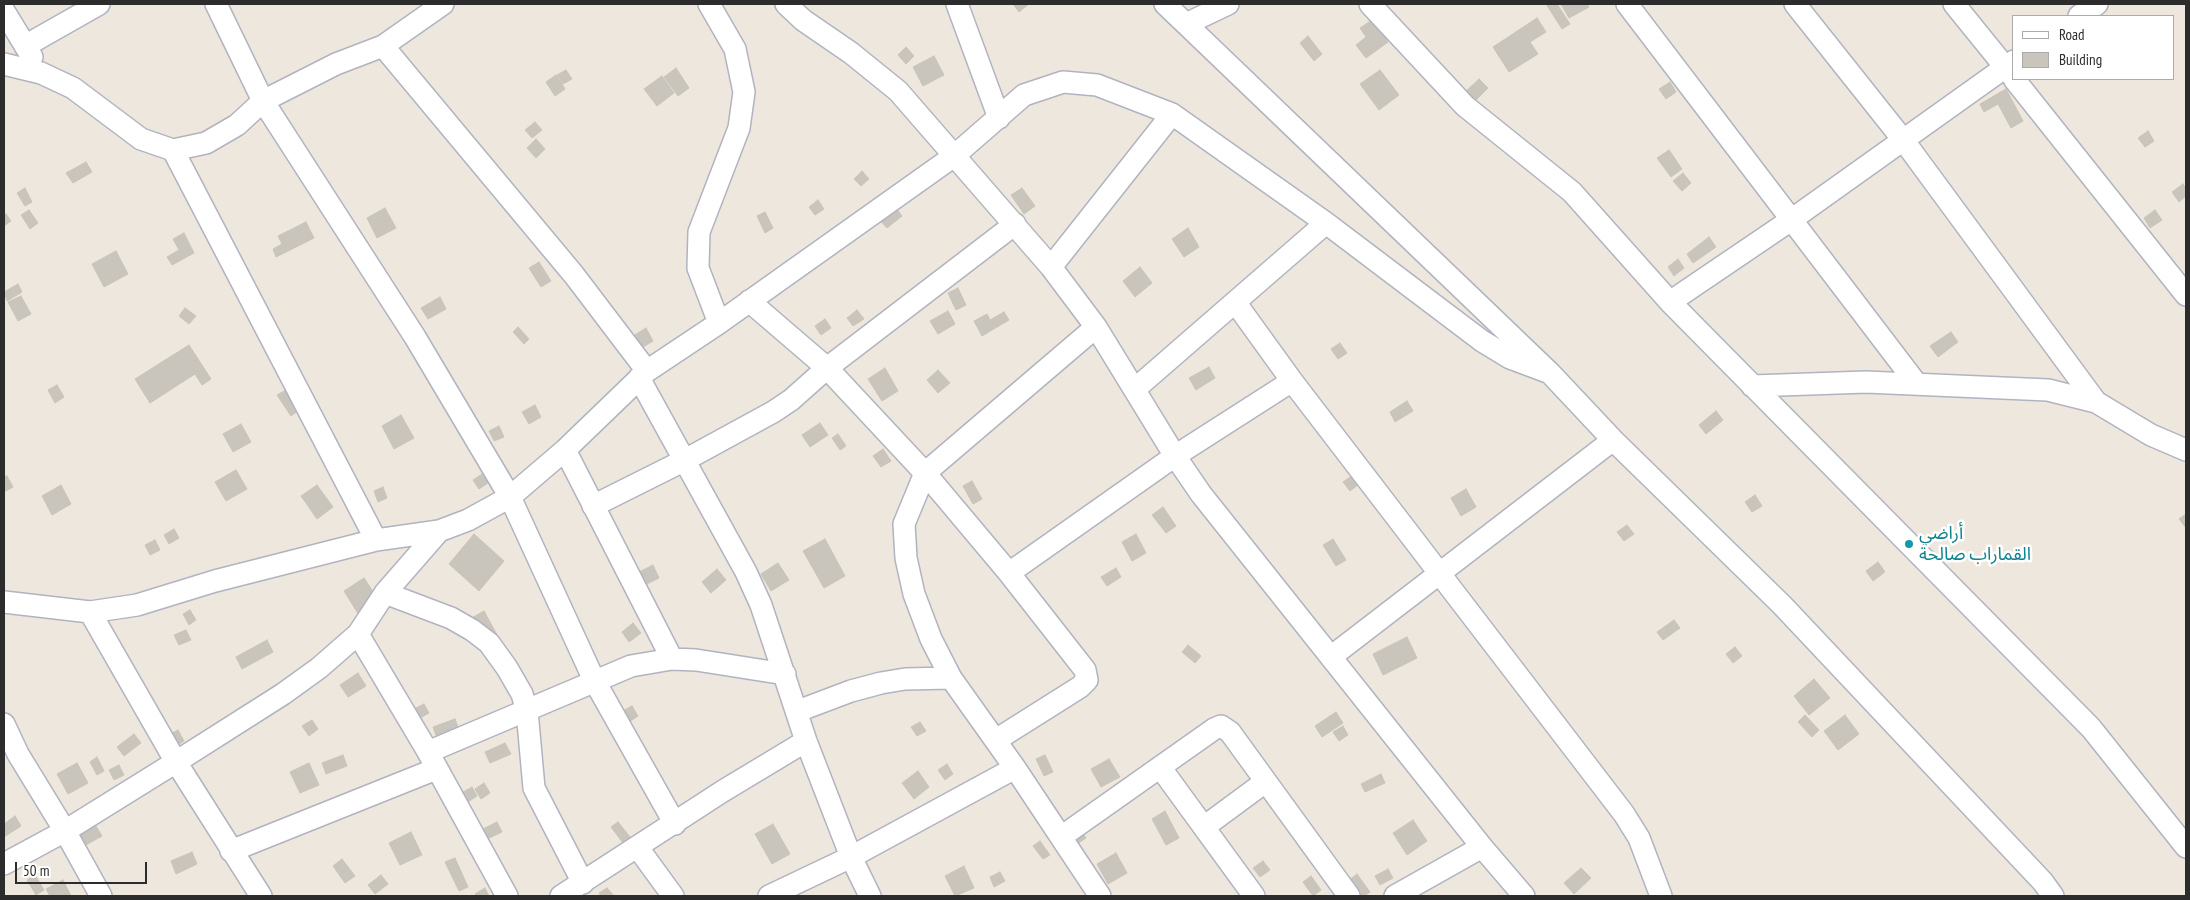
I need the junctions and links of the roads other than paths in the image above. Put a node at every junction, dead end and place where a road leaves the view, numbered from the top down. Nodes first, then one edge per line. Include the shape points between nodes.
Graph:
1 (99, 4) edge
2 (216, 4) edge
3 (443, 4) edge
4 (709, 4) edge
5 (786, 4) edge
6 (957, 4) edge
7 (1165, 4) edge
8 (1228, 4) edge
9 (1370, 4) edge
10 (1627, 4) edge
11 (1795, 4) edge
12 (1954, 4) edge
13 (2097, 4) edge
14 (4, 11) edge
15 (2080, 15) edge
16 (1186, 24) junction
17 (25, 46) junction
18 (383, 46) junction
19 (4, 64) edge
20 (2012, 71) edge
21 (41, 72) junction
22 (2019, 80) edge
23 (262, 101) junction
24 (1172, 114) junction
25 (999, 118) junction
26 (1904, 141) junction
27 (173, 150) junction
28 (954, 156) junction
29 (1791, 220) junction
30 (1326, 223) junction
31 (1015, 224) junction
32 (1051, 267) junction
33 (2186, 295) edge
34 (749, 301) junction
35 (1236, 302) junction
36 (1670, 302) junction
37 (719, 323) junction
38 (1096, 327) junction
39 (827, 368) junction
40 (1550, 373) junction
41 (643, 375) junction
42 (1292, 381) junction
43 (1916, 383) junction
44 (1752, 386) junction
45 (1135, 389) junction
46 (2096, 402) junction
47 (1613, 440) junction
48 (565, 450) junction
49 (2186, 450) edge
50 (1175, 456) junction
51 (685, 460) junction
52 (925, 473) junction
53 (510, 497) junction
54 (593, 506) junction
55 (439, 531) junction
56 (376, 540) junction
57 (1439, 572) junction
58 (1009, 573) junction
59 (385, 593) junction
60 (4, 602) edge
61 (90, 612) junction
62 (358, 634) junction
63 (1332, 656) junction
64 (672, 659) junction
65 (785, 674) junction
66 (951, 678) junction
67 (594, 680) junction
68 (527, 711) junction
69 (798, 711) junction
70 (4, 724) edge
71 (806, 740) junction
72 (996, 740) junction
73 (432, 761) junction
74 (176, 762) junction
75 (1160, 767) junction
76 (1015, 768) junction
77 (1265, 782) junction
78 (676, 824) junction
79 (1204, 827) junction
80 (65, 831) junction
81 (1061, 837) junction
82 (1482, 847) junction
83 (2186, 847) edge
84 (638, 848) junction
85 (231, 850) junction
86 (851, 857) junction
87 (4, 864) edge
88 (583, 883) junction
89 (102, 896) edge
90 (262, 896) edge
91 (507, 896) edge
92 (561, 896) edge
93 (673, 896) edge
94 (769, 896) edge
95 (870, 896) edge
96 (1100, 896) edge
97 (1254, 896) edge
98 (1349, 896) edge
99 (1395, 896) edge
100 (1524, 896) edge
101 (1661, 896) edge
102 (2053, 896) edge

1 - 17 street
2 - 23 street
3 - 18 street
4 - 37 street via 735,49 744,92 739,128 699,232 698,268
5 - 28 street via 802,20 851,53 898,91
6 - 25 street
7 - 16 street
8 - 16 street
9 - 36 street via 1465,106 1572,192
10 - 29 street
11 - 26 street
12 - 20 street
13 - 15 street
14 - 17 street
16 - 40 street
17 - 21 street
18 - 23 street via 336,64
18 - 41 street via 574,276
19 - 21 street
20 - 26 street
21 - 27 street via 73,88 141,139
22 - 33 street
23 - 27 street via 237,125 206,143
23 - 53 street via 414,337
24 - 25 street via 1097,85 1062,82 1024,95
24 - 30 street
24 - 32 street
25 - 28 street
26 - 29 street
26 - 46 street
27 - 56 street
28 - 31 street
28 - 34 street
29 - 36 street
29 - 43 street
30 - 35 street
30 - 40 street via 1482,341 1510,358
31 - 32 street
31 - 39 street
32 - 38 street
34 - 37 street
34 - 39 street
35 - 42 street
35 - 45 street
36 - 44 street
37 - 41 street
38 - 45 street
38 - 52 street
39 - 51 street via 773,412
39 - 52 street
40 - 47 street
41 - 48 street
41 - 51 street
42 - 50 street
42 - 57 street
43 - 44 street
43 - 46 street via 2048,390
44 - 83 street via 2091,728
45 - 50 street
46 - 49 street via 2151,435
47 - 57 street
47 - 102 street via 1782,605
48 - 53 street
48 - 54 street
50 - 58 street
50 - 63 street
51 - 54 street
51 - 65 street via 746,572 771,630
52 - 58 street
52 - 66 street via 904,524 906,558 914,594
53 - 55 street via 468,520
53 - 67 street
54 - 64 street
55 - 56 street
55 - 59 street
56 - 61 street via 215,581 137,605
57 - 63 street
57 - 101 street via 1624,814 1642,846
58 - 72 street via 1085,670 1087,680
59 - 62 street
59 - 68 street via 451,618 489,644 522,694
60 - 61 street
61 - 74 street
62 - 73 street
62 - 74 street via 283,694
63 - 82 street
64 - 65 street
64 - 67 street via 631,666
65 - 69 street
66 - 69 street via 881,683
66 - 72 street
67 - 68 street
67 - 78 street
68 - 73 street
68 - 88 street via 534,788
69 - 71 street
70 - 80 street via 18,754
71 - 78 street
71 - 86 street
72 - 76 street
73 - 85 street
73 - 91 street
74 - 80 street
74 - 85 street
75 - 77 street via 1221,726 1230,732
75 - 79 street
75 - 81 street
76 - 81 street
76 - 86 street
77 - 79 street
77 - 98 street
78 - 84 street
79 - 97 street
80 - 87 street
80 - 89 street
81 - 96 street
82 - 99 street
82 - 100 street
84 - 88 street
84 - 93 street
85 - 90 street
86 - 94 street
86 - 95 street
88 - 92 street

